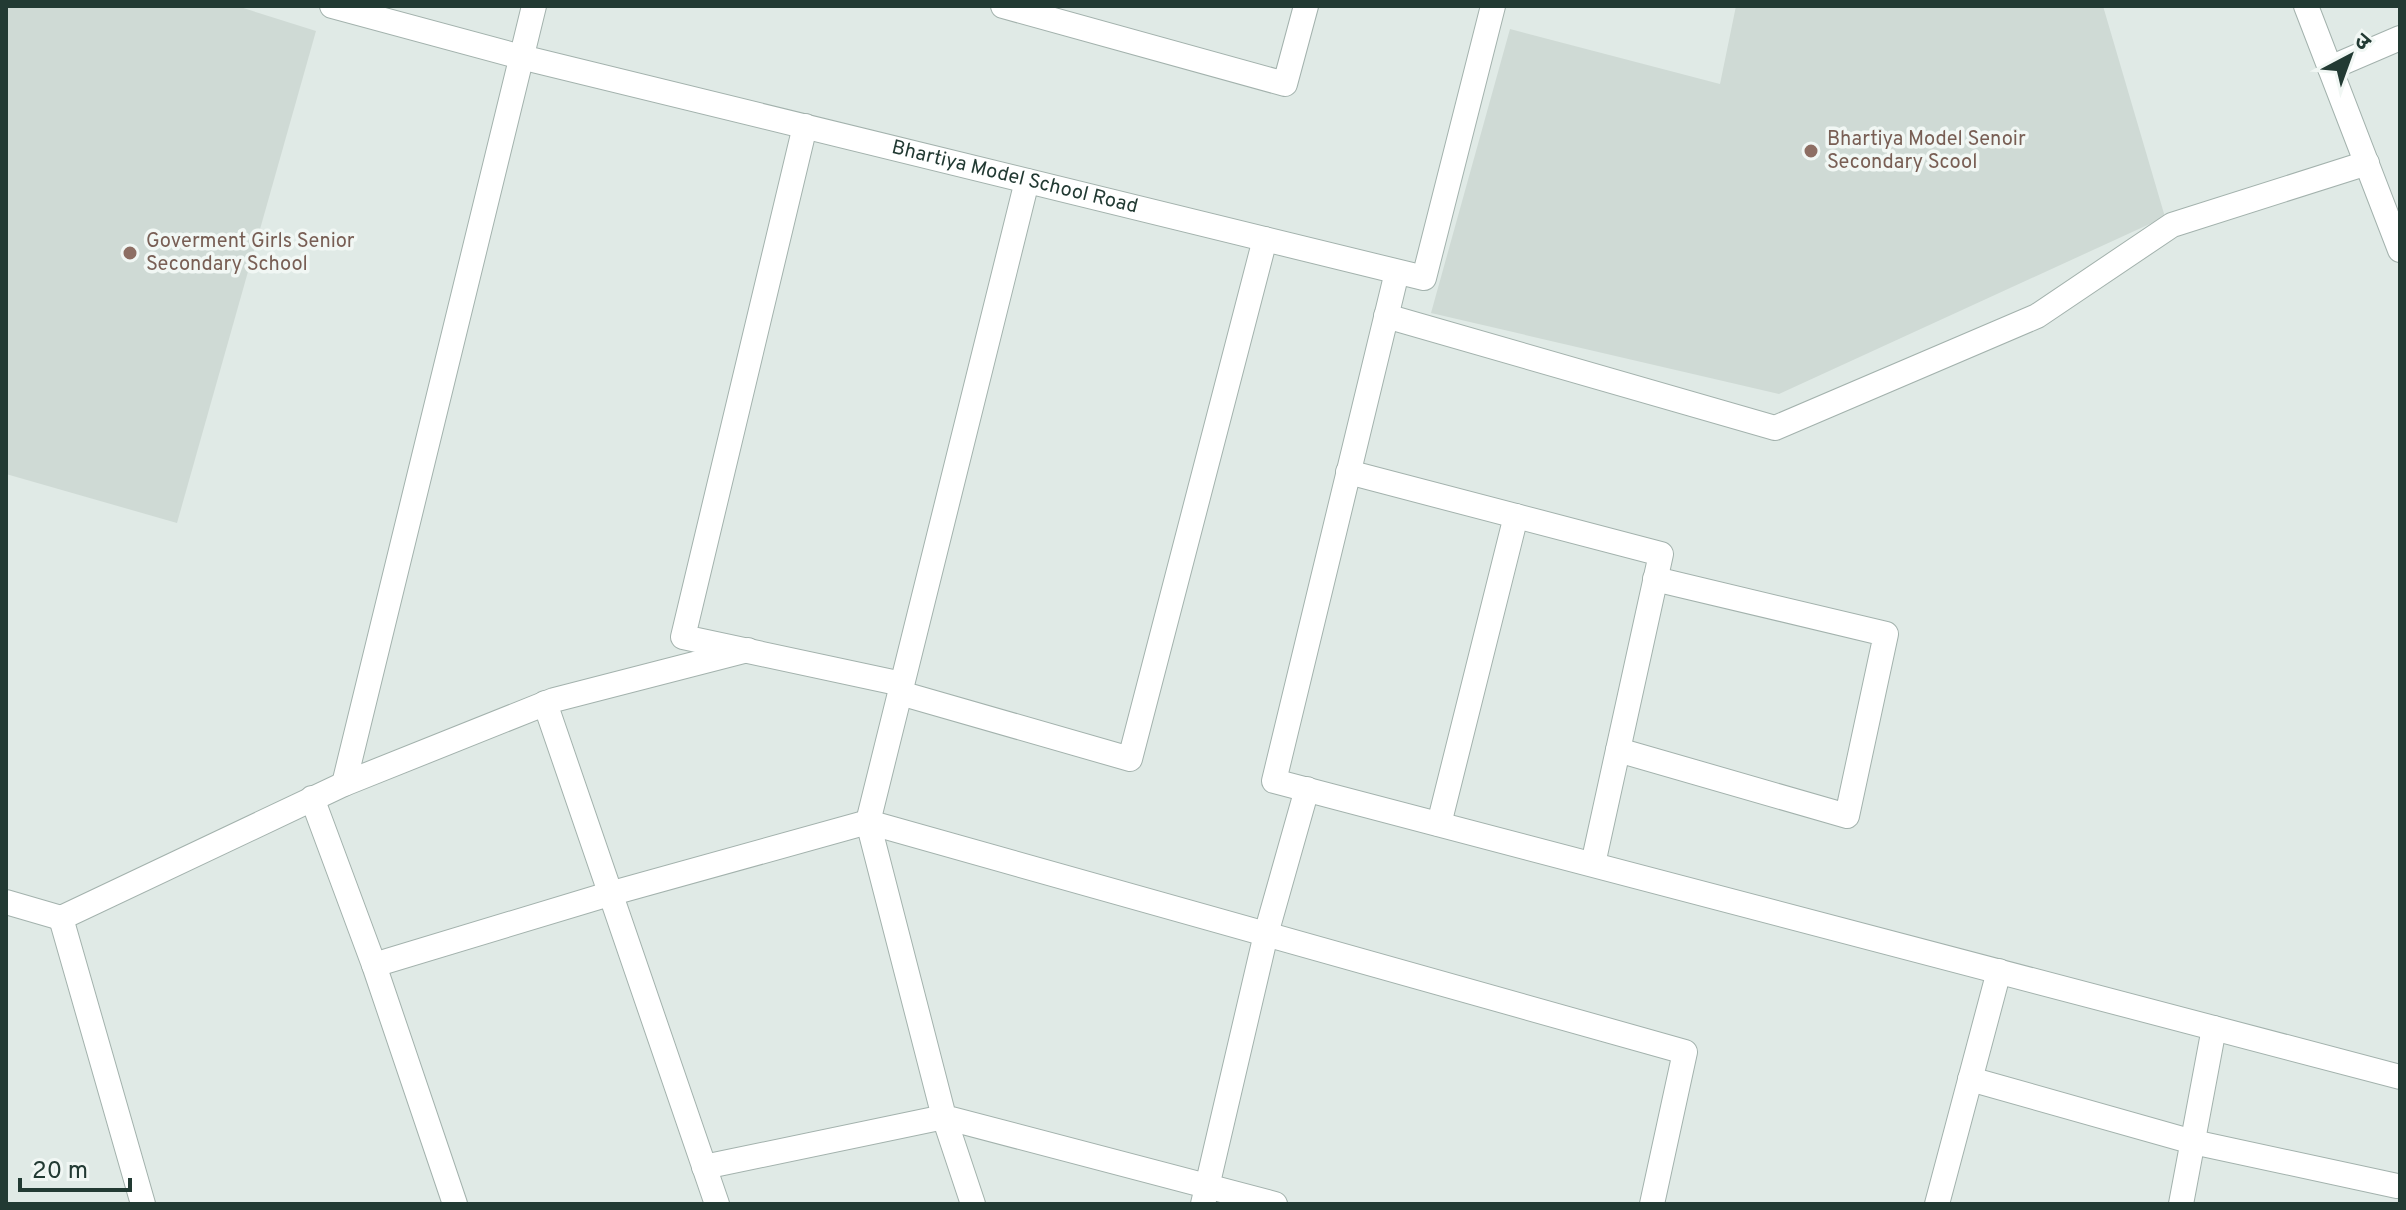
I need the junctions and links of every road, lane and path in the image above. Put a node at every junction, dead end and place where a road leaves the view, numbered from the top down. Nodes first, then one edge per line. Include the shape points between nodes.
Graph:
1 (332, 6) edge
2 (534, 6) edge
3 (1003, 6) edge
4 (1306, 6) edge
5 (1493, 6) edge
6 (2306, 6) edge
7 (2400, 38) edge
8 (521, 57) junction
9 (2330, 68) junction
10 (805, 126) junction
11 (2367, 163) junction
12 (1027, 181) junction
13 (2394, 215) edge
14 (1265, 239) junction
15 (2400, 250) edge
16 (1397, 272) junction
17 (1386, 316) junction
18 (1348, 472) junction
19 (1516, 516) junction
20 (1655, 579) junction
21 (748, 650) junction
22 (901, 688) junction
23 (545, 703) junction
24 (1618, 750) junction
25 (344, 784) junction
26 (1307, 789) junction
27 (312, 798) junction
28 (868, 822) junction
29 (1439, 824) junction
30 (1593, 864) junction
31 (609, 894) junction
32 (6, 902) edge
33 (61, 918) junction
34 (1266, 934) junction
35 (374, 965) junction
36 (1999, 971) junction
37 (2214, 1028) junction
38 (2400, 1077) edge
39 (1970, 1079) junction
40 (944, 1117) junction
41 (2193, 1142) junction
42 (704, 1167) junction
43 (2398, 1188) edge
44 (1204, 1195) edge
45 (143, 1204) edge
46 (455, 1204) edge
47 (717, 1204) edge
48 (973, 1204) edge
49 (1275, 1204) edge
50 (1652, 1204) edge
51 (1937, 1204) edge
52 (2181, 1204) edge

1 - 8 street, Bhartiya Model School Road
2 - 8 street
3 - 4 street via 1285,84
5 - 16 street, Bhartiya Model School Road via 1424,278
6 - 9 street
7 - 9 street
8 - 10 street, Bhartiya Model School Road
8 - 25 street
9 - 11 street
10 - 12 street, Bhartiya Model School Road
10 - 21 street via 683,637
11 - 13 street
11 - 17 street via 2172,225 2037,316 1775,428
12 - 14 street, Bhartiya Model School Road
12 - 22 street
13 - 15 street
14 - 16 street, Bhartiya Model School Road
14 - 22 street via 1130,759
16 - 17 street
17 - 18 street
18 - 19 street
18 - 26 street via 1274,781
19 - 20 street via 1661,554
19 - 29 street
20 - 24 street
20 - 24 street via 1886,634 1847,816
21 - 22 street
21 - 23 street
22 - 28 street
23 - 25 street
23 - 31 street
24 - 30 street
25 - 27 street
26 - 29 street
26 - 34 street
27 - 33 street
27 - 35 street
28 - 31 street
28 - 34 street
28 - 40 street
29 - 30 street
30 - 36 street
31 - 35 street
31 - 42 street
32 - 33 street
33 - 45 street
34 - 44 street
34 - 50 street via 1685,1052
35 - 46 street
36 - 37 street
36 - 39 street
37 - 38 street
37 - 41 street
39 - 41 street
39 - 51 street
40 - 42 street
40 - 44 street
40 - 48 street
41 - 43 street
41 - 52 street
42 - 47 street
44 - 49 street

